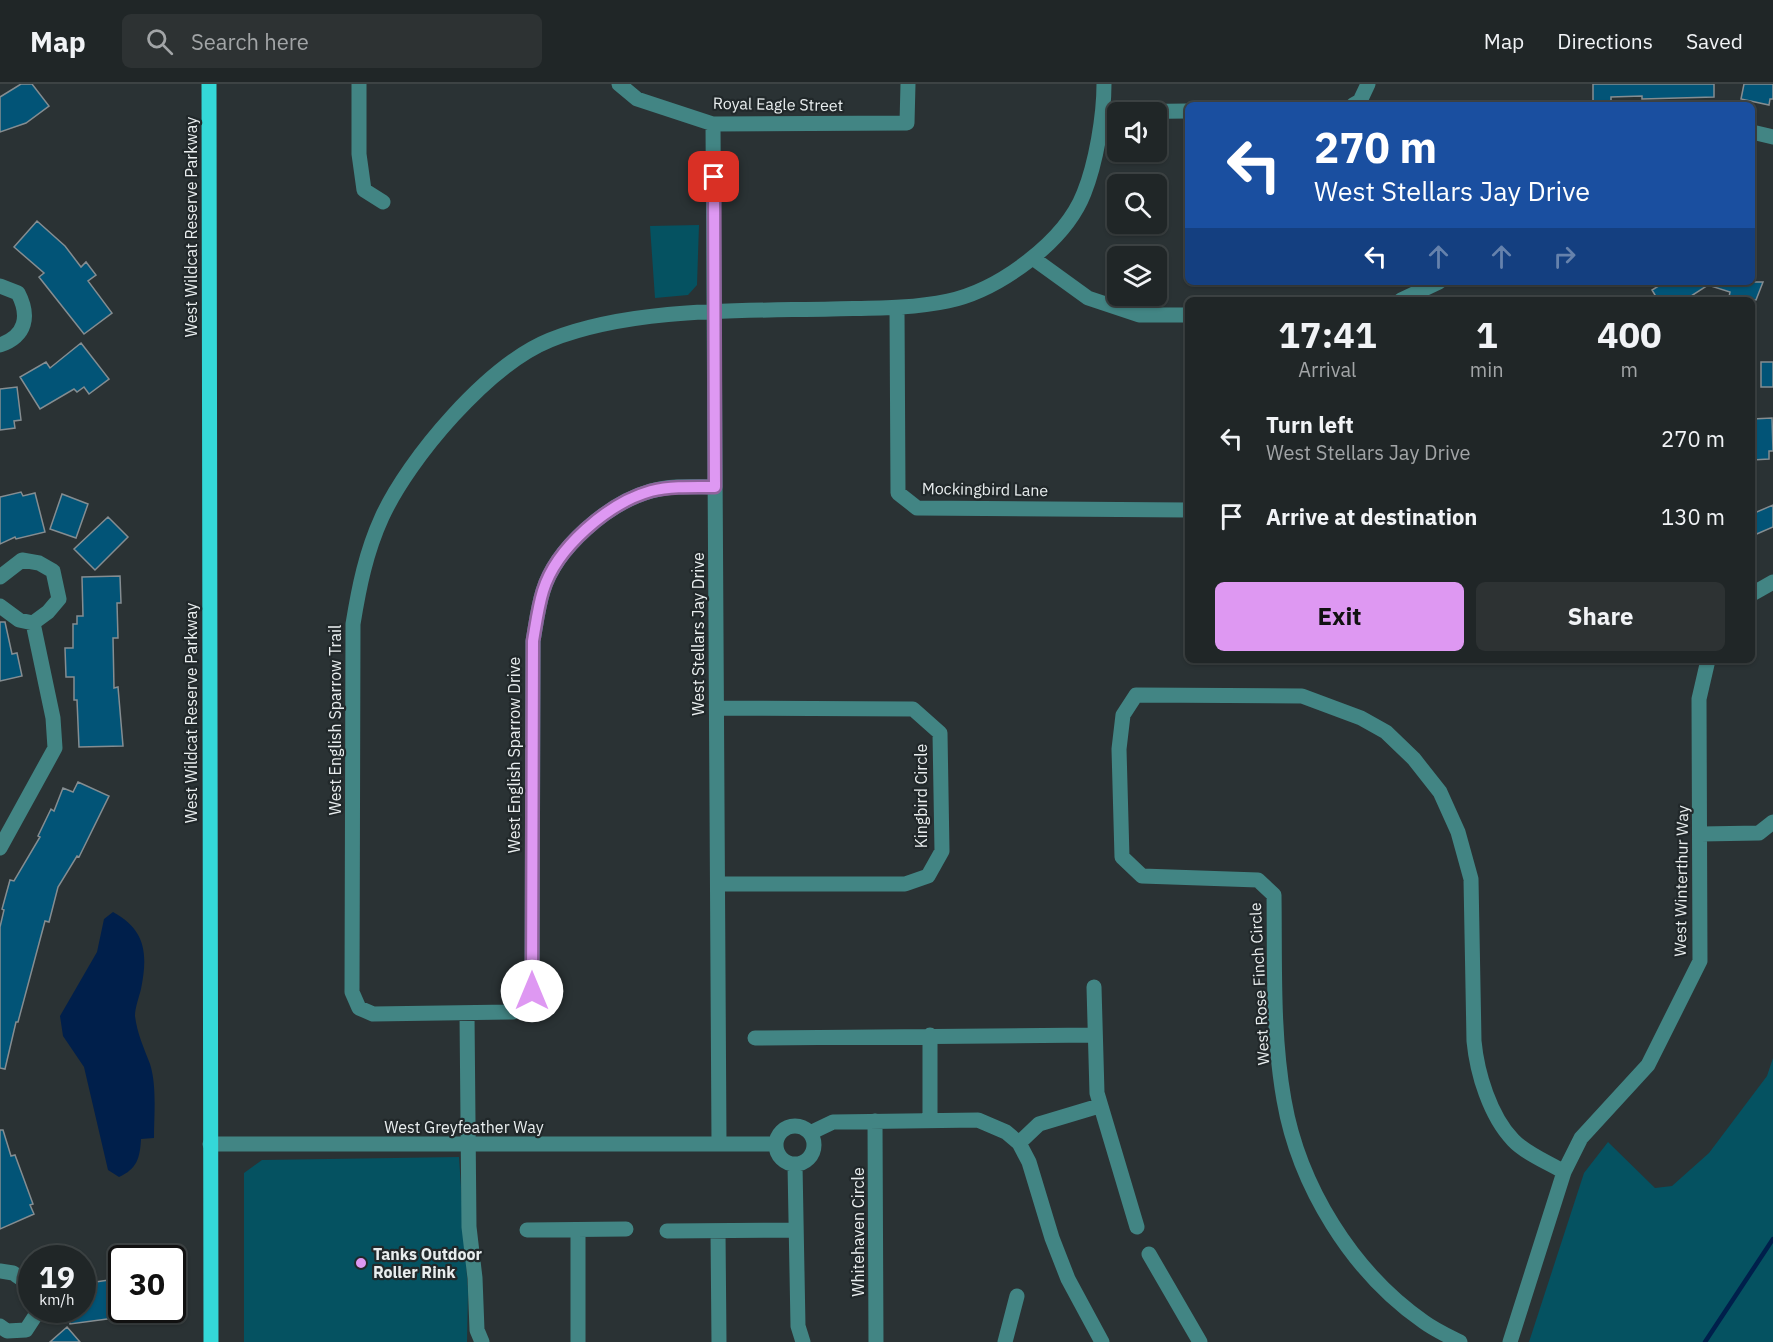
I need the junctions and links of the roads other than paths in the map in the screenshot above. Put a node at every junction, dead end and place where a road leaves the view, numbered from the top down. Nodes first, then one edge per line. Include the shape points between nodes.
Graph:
1 (209, 84) edge
2 (359, 84) edge
3 (619, 84) edge
4 (908, 84) edge
5 (1104, 84) edge
6 (1368, 84) edge
7 (1358, 102) edge
8 (1185, 111) edge
9 (1104, 112) junction
10 (713, 124) junction
11 (1755, 133) edge
12 (1773, 136) edge
13 (383, 202) dead end
14 (1034, 259) junction
15 (1433, 285) edge
16 (0, 286) edge
17 (1408, 297) edge
18 (897, 308) junction
19 (714, 311) junction
20 (1185, 315) edge
21 (0, 345) edge
22 (715, 487) junction
23 (1185, 510) edge
24 (0, 577) edge
25 (1773, 582) edge
26 (1755, 592) edge
27 (0, 606) edge
28 (33, 623) junction
29 (1707, 663) edge
30 (717, 708) junction
31 (1773, 822) edge
32 (1701, 834) junction
33 (0, 848) edge
34 (718, 884) junction
35 (1094, 987) dead end
36 (467, 1014) junction
37 (930, 1035) junction
38 (1095, 1035) junction
39 (755, 1038) dead end
40 (1099, 1106) junction
41 (875, 1121) junction
42 (930, 1121) junction
43 (810, 1133) junction
44 (1019, 1143) junction
45 (210, 1144) junction
46 (719, 1144) junction
47 (775, 1144) junction
48 (468, 1145) junction
49 (795, 1165) junction
50 (1564, 1172) junction
51 (1137, 1227) dead end
52 (626, 1229) dead end
53 (527, 1230) dead end
54 (578, 1230) junction
55 (718, 1230) junction
56 (796, 1230) junction
57 (667, 1231) dead end
58 (1149, 1254) dead end
59 (0, 1271) edge
60 (18, 1276) edge
61 (1017, 1296) dead end
62 (32, 1323) edge
63 (0, 1326) edge
64 (480, 1336) edge
65 (211, 1342) edge
66 (578, 1342) edge
67 (719, 1342) edge
68 (803, 1342) edge
69 (876, 1342) edge
70 (1005, 1342) edge
71 (1102, 1342) edge
72 (1200, 1342) edge
73 (1460, 1342) edge
74 (1510, 1342) edge

1 - 45 main road, West Wildcat Reserve Parkway
2 - 13 street via 359,154 364,190
3 - 10 street, Royal Eagle Street via 637,99
4 - 10 street, Royal Eagle Street via 906,123
5 - 9 street, West English Sparrow Trail
6 - 7 street
8 - 9 street
9 - 14 street, West English Sparrow Trail via 1084,194
10 - 19 street, West Stellars Jay Drive
11 - 12 street
14 - 18 street, West English Sparrow Trail via 983,290 948,301
14 - 20 street via 1088,298 1139,315
15 - 17 street
16 - 21 street via 18,293 26,308 24,323 15,338
18 - 19 street, West English Sparrow Trail
18 - 23 street, Mockingbird Lane via 898,493 917,508
19 - 22 street, West Stellars Jay Drive
19 - 36 street, West English Sparrow Trail via 610,323 549,341 507,366 458,410 410,469 382,517 362,568 353,624 352,992 359,1008 373,1014
22 - 30 street, West Stellars Jay Drive
22 - 36 street, West English Sparrow Drive via 650,491 603,515 563,551 543,590 533,641 532,991 525,1005 513,1012
24 - 28 street via 22,560 53,571 58,599
25 - 26 street
27 - 28 street via 19,620
28 - 33 street via 53,718 55,748
29 - 32 street, West Winterthur Way via 1699,699
30 - 34 street, West Stellars Jay Drive
30 - 34 street, Kingbird Circle via 913,709 940,733 942,851 928,876 905,884
31 - 32 street via 1759,833
32 - 50 street, West Winterthur Way via 1700,962 1648,1065 1581,1138
34 - 46 street, West Stellars Jay Drive
35 - 38 street
36 - 48 street
37 - 38 street
37 - 39 street
37 - 42 street
38 - 40 street
40 - 44 street via 1040,1124
40 - 51 street
41 - 42 street
41 - 43 street via 833,1122
41 - 69 street, Whitehaven Circle
42 - 44 street via 978,1120 1006,1132
43 - 47 street via 803,1127 787,1127
43 - 49 street via 814,1150 809,1159
44 - 71 street via 1068,1279
45 - 48 street, West Greyfeather Way
45 - 65 main road, West Wildcat Reserve Parkway
46 - 47 street
46 - 48 street, West Greyfeather Way
47 - 49 street via 782,1161
48 - 64 street via 469,1227
49 - 56 street
50 - 73 street, West Rose Finch Circle via 1513,1140 1485,1094 1474,1041 1471,879 1458,832 1440,792 1414,759 1386,732 1361,718 1302,696 1136,695 1123,715 1119,749 1122,857 1142,876 1258,880 1274,895 1275,985 1284,1101 1306,1178 1337,1230 1380,1286 1425,1323
50 - 74 street, West Winterthur Way
52 - 54 street
53 - 54 street
54 - 66 street
55 - 56 street
55 - 57 street
55 - 67 street
56 - 68 street via 798,1326
58 - 72 street
59 - 60 street
61 - 70 street
62 - 63 street via 26,1330 6,1330

